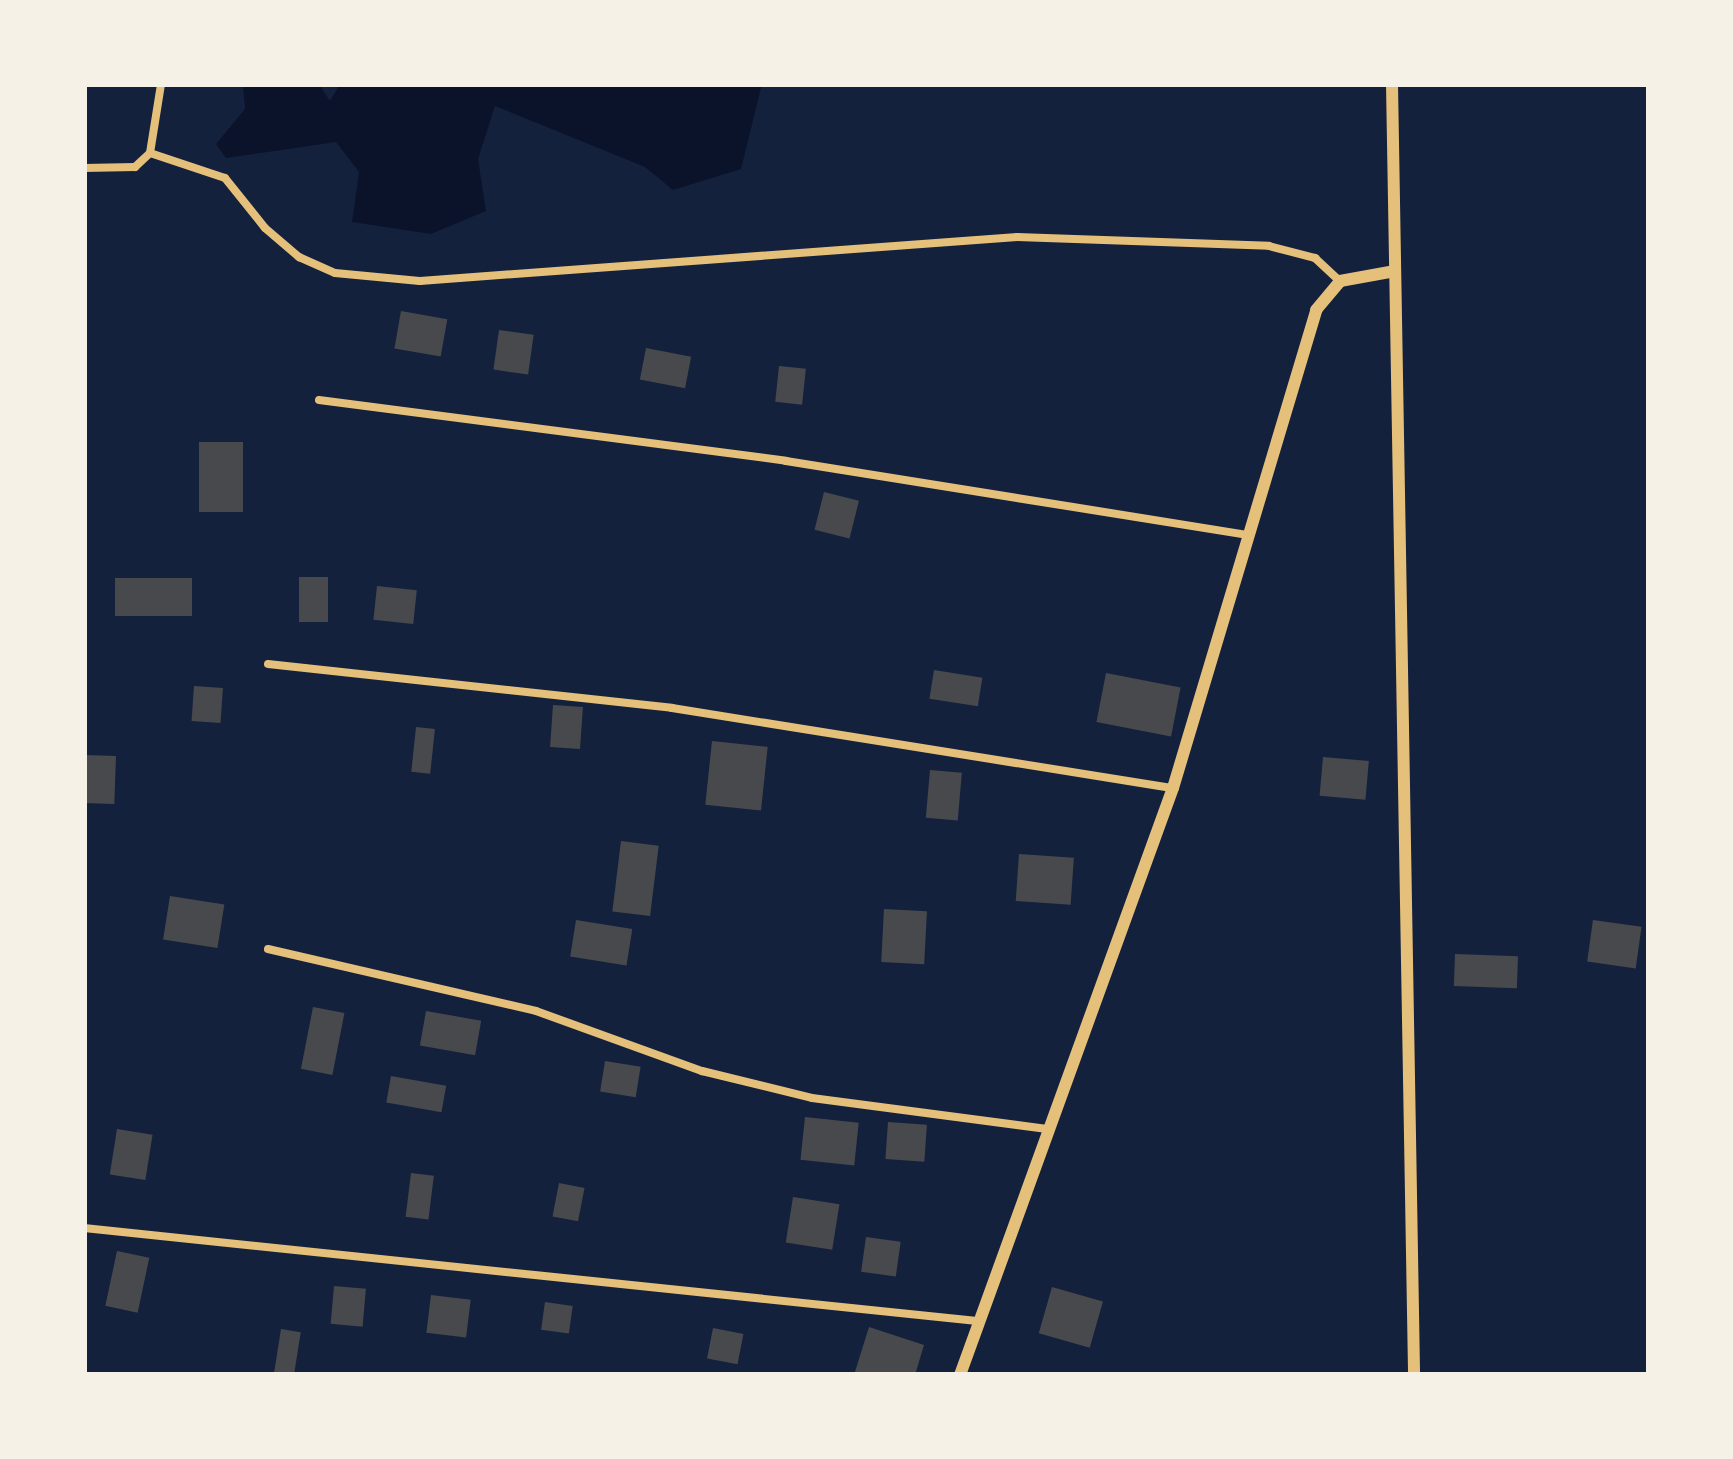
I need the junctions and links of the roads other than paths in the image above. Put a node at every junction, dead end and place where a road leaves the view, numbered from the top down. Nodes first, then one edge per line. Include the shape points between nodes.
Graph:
1 (161, 84) edge
2 (1392, 84) edge
3 (150, 153) junction
4 (84, 168) edge
5 (1395, 271) junction
6 (1340, 281) junction
7 (319, 400) dead end
8 (1252, 535) junction
9 (268, 664) dead end
10 (1173, 788) junction
11 (268, 950) dead end
12 (1049, 1129) junction
13 (84, 1228) edge
14 (977, 1321) junction
15 (960, 1375) edge
16 (1414, 1375) edge

1 - 3 lane
2 - 5 street
3 - 4 lane via 135,167
3 - 6 lane via 225,178 299,257 334,273 420,281 1017,237 1269,246 1315,258
5 - 6 street
5 - 16 street
6 - 8 street via 1316,310
7 - 8 lane via 786,461
8 - 10 street
9 - 10 lane via 672,708
10 - 12 street
11 - 12 lane via 536,1011 702,1071 812,1099
12 - 14 street
13 - 14 lane
14 - 15 street

